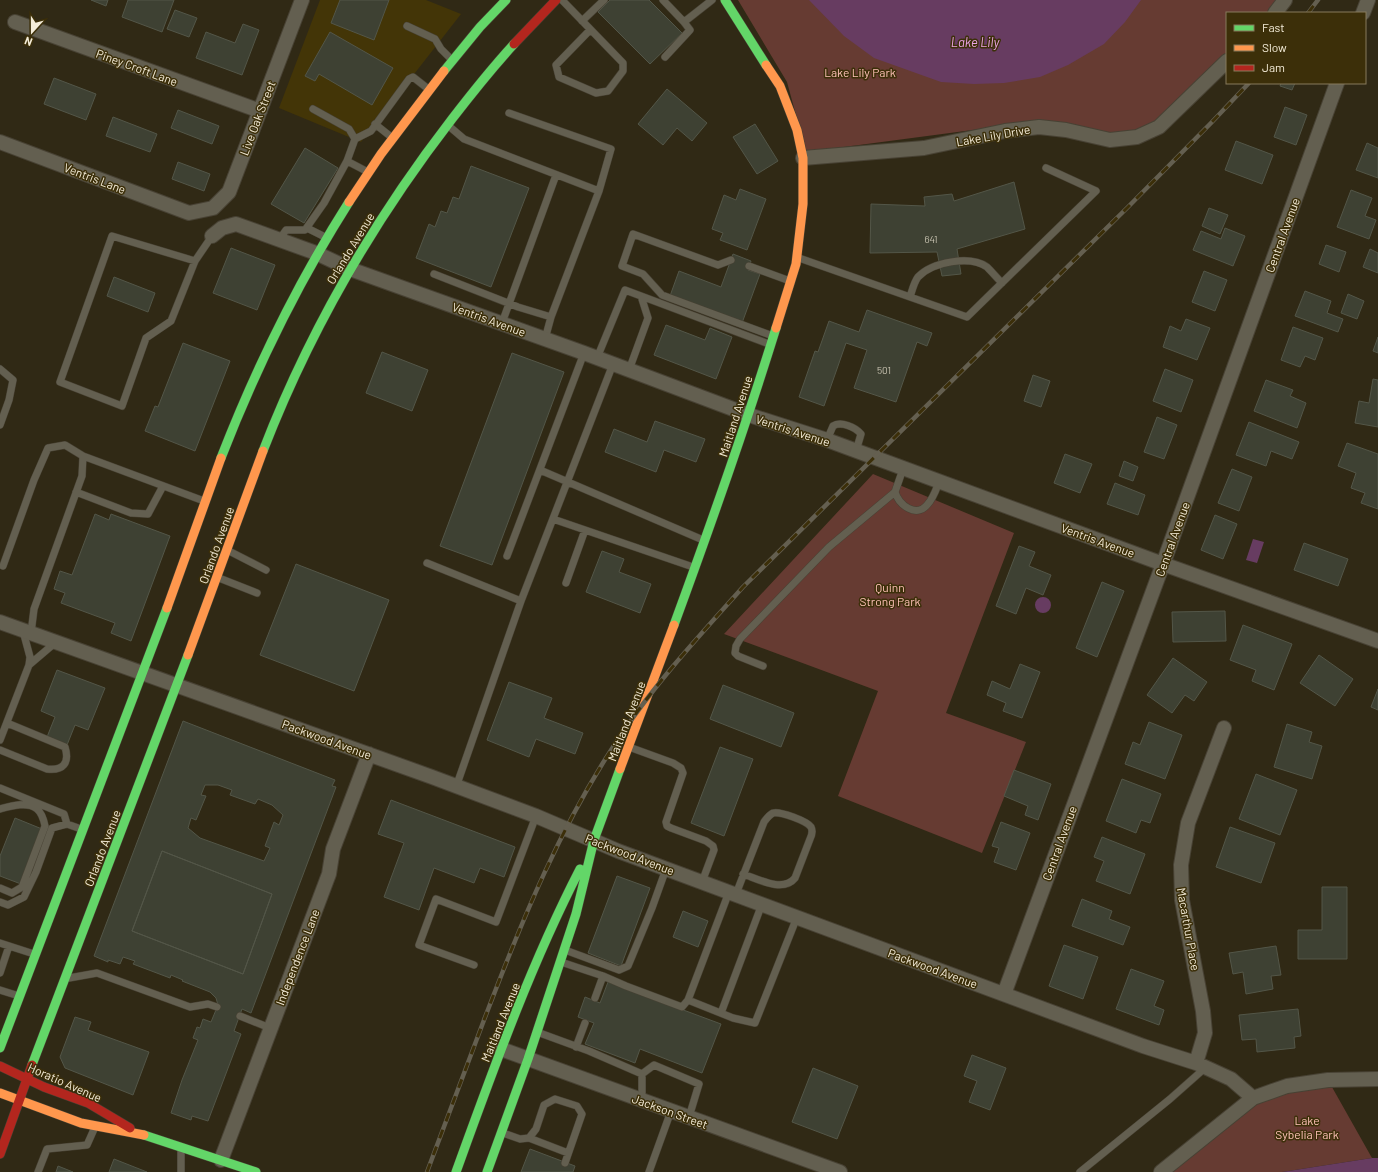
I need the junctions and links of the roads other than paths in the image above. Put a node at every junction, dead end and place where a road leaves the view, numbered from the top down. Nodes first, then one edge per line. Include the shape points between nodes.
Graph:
1 (302, 0) edge
2 (506, 0) edge
3 (556, 0) edge
4 (562, 0) edge
5 (604, 0) edge
6 (663, 0) edge
7 (712, 0) edge
8 (725, 0) edge
9 (1285, 0) edge
10 (1368, 0) edge
11 (1276, 12) edge
12 (1363, 12) edge
13 (582, 21) junction
14 (15, 22) dead end
15 (684, 22) junction
16 (407, 26) dead end
17 (590, 30) junction
18 (665, 57) dead end
19 (453, 60) junction
20 (1226, 62) edge
21 (1337, 84) edge
22 (429, 89) junction
23 (313, 109) dead end
24 (260, 111) junction
25 (509, 113) dead end
26 (375, 124) junction
27 (447, 124) junction
28 (392, 138) junction
29 (355, 139) junction
30 (0, 142) edge
31 (803, 158) junction
32 (347, 161) junction
33 (1046, 168) dead end
34 (368, 172) junction
35 (556, 175) junction
36 (599, 192) junction
37 (189, 214) joint
38 (307, 228) junction
39 (212, 236) joint
40 (326, 238) junction
41 (279, 240) junction
42 (316, 253) junction
43 (796, 258) junction
44 (731, 260) dead end
45 (195, 261) junction
46 (749, 266) dead end
47 (350, 269) junction
48 (434, 274) dead end
49 (791, 281) junction
50 (1002, 283) junction
51 (641, 296) junction
52 (910, 297) junction
53 (509, 303) junction
54 (552, 317) junction
55 (502, 324) junction
56 (545, 339) junction
57 (772, 340) junction
58 (584, 353) junction
59 (597, 358) junction
60 (613, 364) junction
61 (0, 369) edge
62 (629, 370) junction
63 (4, 405) edge
64 (749, 415) junction
65 (0, 424) edge
66 (827, 440) junction
67 (856, 451) junction
68 (83, 456) junction
69 (904, 469) junction
70 (540, 470) junction
71 (568, 481) junction
72 (939, 482) junction
73 (163, 486) junction
74 (76, 492) junction
75 (895, 492) junction
76 (206, 502) junction
77 (553, 519) junction
78 (585, 530) junction
79 (705, 541) junction
80 (227, 550) junction
81 (507, 556) dead end
82 (427, 562) dead end
83 (1163, 564) junction
84 (3, 566) dead end
85 (696, 568) junction
86 (266, 570) dead end
87 (217, 577) junction
88 (566, 583) dead end
89 (257, 593) dead end
90 (521, 600) junction
91 (0, 623) edge
92 (27, 632) junction
93 (1378, 641) edge
94 (56, 642) junction
95 (29, 665) junction
96 (763, 666) dead end
97 (142, 673) junction
98 (176, 685) junction
99 (7, 723) junction
100 (1224, 728) dead end
101 (0, 740) edge
102 (629, 747) junction
103 (0, 750) edge
104 (369, 754) junction
105 (456, 787) junction
106 (0, 788) edge
107 (0, 809) edge
108 (536, 816) junction
109 (67, 824) junction
110 (83, 830) junction
111 (594, 840) junction
112 (666, 869) junction
113 (744, 874) junction
114 (702, 882) junction
115 (0, 888) edge
116 (732, 893) junction
117 (0, 902) edge
118 (762, 904) junction
119 (798, 917) junction
120 (0, 943) edge
121 (9, 946) junction
122 (564, 950) junction
123 (35, 954) junction
124 (561, 962) junction
125 (474, 965) dead end
126 (0, 973) edge
127 (603, 976) junction
128 (64, 979) junction
129 (0, 990) edge
130 (1004, 994) junction
131 (20, 997) junction
132 (595, 998) dead end
133 (688, 1000) junction
134 (217, 1007) dead end
135 (721, 1013) junction
136 (240, 1016) dead end
137 (585, 1023) dead end
138 (270, 1028) junction
139 (537, 1032) junction
140 (576, 1046) junction
141 (0, 1048) edge
142 (501, 1049) junction
143 (528, 1059) junction
144 (0, 1066) edge
145 (1200, 1066) junction
146 (642, 1074) junction
147 (27, 1079) junction
148 (1378, 1079) edge
149 (0, 1093) edge
150 (1253, 1098) junction
151 (20, 1100) junction
152 (642, 1100) junction
153 (671, 1111) junction
154 (689, 1117) junction
155 (95, 1126) junction
156 (501, 1132) junction
157 (141, 1134) junction
158 (529, 1138) junction
159 (181, 1147) junction
160 (568, 1153) junction
161 (0, 1154) edge
162 (222, 1160) junction
163 (565, 1162) dead end
164 (38, 1172) edge
165 (181, 1172) edge
166 (256, 1172) edge
167 (456, 1172) edge
168 (487, 1172) edge
169 (649, 1172) edge
170 (840, 1172) edge
171 (1080, 1172) edge
172 (1161, 1172) edge

1 - 24 street, Live Oak Street
2 - 19 main road, Orlando Avenue
3 - 27 main road, Orlando Avenue via 522,35
4 - 13 lane
5 - 13 lane
6 - 15 lane
7 - 15 lane
8 - 31 main road, Maitland Avenue via 780,86 797,130
9 - 11 street
10 - 12 street
13 - 17 lane
14 - 24 street, Piney Croft Lane
15 - 18 lane via 690,30
16 - 19 lane via 435,39
17 - 17 lane via 623,63 623,71 608,91 596,93 559,77 556,65
19 - 22 main road, Orlando Avenue
20 - 31 street, Lake Lily Drive via 1159,127 1137,137 1110,140 1040,127 1005,131 924,148
21 - 83 street, Central Avenue
22 - 26 lane via 413,77 409,79
22 - 28 main road, Orlando Avenue
23 - 29 lane via 349,128
24 - 37 street, Live Oak Street via 229,192 213,208
25 - 36 lane via 611,149
26 - 28 lane
26 - 29 lane via 371,131
27 - 35 lane via 464,139
27 - 47 main road, Orlando Avenue via 413,170
28 - 34 main road, Orlando Avenue
29 - 32 lane
30 - 37 street, Ventris Lane
31 - 43 main road, Maitland Avenue via 803,204
32 - 34 lane
32 - 38 lane via 324,204
33 - 50 lane via 1096,191
34 - 40 main road, Orlando Avenue
35 - 36 lane
35 - 53 lane
36 - 54 lane
38 - 40 lane
38 - 41 lane via 286,230
39 - 41 street, Ventris Avenue via 222,228 236,224
39 - 45 lane
40 - 42 main road, Orlando Avenue
41 - 42 street, Ventris Avenue
42 - 47 street, Ventris Avenue
42 - 76 main road, Orlando Avenue via 264,355
43 - 49 main road, Maitland Avenue
43 - 52 lane
44 - 57 lane via 718,265 633,234 622,266 643,274 662,295
45 - 45 lane via 112,236 60,382 122,406 146,338 171,321
46 - 49 lane
47 - 55 street, Ventris Avenue
47 - 80 main road, Orlando Avenue via 276,419
48 - 53 lane
49 - 57 main road, Maitland Avenue
50 - 52 lane via 967,317
50 - 52 lane via 986,267 970,260 955,261 931,267 917,278
51 - 57 lane
51 - 59 lane via 625,290
51 - 62 lane via 648,318
53 - 54 lane
53 - 55 lane
54 - 56 lane
55 - 56 street, Ventris Avenue
56 - 58 street, Ventris Avenue
57 - 64 main road, Maitland Avenue
58 - 59 street, Ventris Avenue
58 - 70 lane
59 - 60 street, Ventris Avenue
60 - 62 street, Ventris Avenue
60 - 71 lane
61 - 63 lane via 12,380
62 - 64 street, Ventris Avenue
63 - 65 lane
64 - 66 street, Ventris Avenue
64 - 79 main road, Maitland Avenue
66 - 67 street, Ventris Avenue
66 - 67 lane via 833,426 842,424 861,434
67 - 69 street, Ventris Avenue
68 - 73 lane
68 - 74 lane via 82,476
68 - 84 lane via 65,445 48,448
69 - 72 street, Ventris Avenue
69 - 75 lane
70 - 71 lane
70 - 81 lane
71 - 77 lane
71 - 79 lane
72 - 75 lane via 931,501 920,510 900,503
72 - 83 street, Ventris Avenue
73 - 74 lane via 148,514 131,513
73 - 76 lane
74 - 92 lane
75 - 96 lane via 829,547 740,639 735,653
76 - 97 main road, Orlando Avenue
77 - 78 lane
77 - 90 lane
78 - 85 lane
78 - 88 lane
79 - 85 main road, Maitland Avenue
80 - 86 lane
80 - 87 main road, Orlando Avenue
82 - 90 lane
83 - 93 street, Ventris Avenue
83 - 130 street, Central Avenue
85 - 102 main road, Maitland Avenue
87 - 89 lane
87 - 98 main road, Orlando Avenue
90 - 105 lane
91 - 92 street, Packwood Avenue
92 - 94 street, Packwood Avenue
92 - 95 lane
94 - 95 lane
94 - 97 street, Packwood Avenue
95 - 99 lane
97 - 98 street, Packwood Avenue
97 - 110 main road, Orlando Avenue
98 - 104 street, Packwood Avenue
98 - 128 main road, Orlando Avenue
99 - 101 lane
99 - 103 lane via 65,747 67,760 62,767 47,769
100 - 145 street, Macarthur Place via 1188,823 1181,865 1182,900 1203,1011 1205,1033
102 - 111 main road, Maitland Avenue
102 - 114 lane via 681,768 683,773 666,822 667,826 713,846 714,850
104 - 105 street, Packwood Avenue
104 - 138 street, Independence Lane via 333,849 329,874
105 - 108 street, Packwood Avenue
106 - 109 lane via 64,814
107 - 115 lane via 28,805 37,809 46,826 22,887 12,893
108 - 111 street, Packwood Avenue
108 - 125 lane via 496,922 436,898 419,945
109 - 110 lane
109 - 117 lane via 52,828 24,897 8,905
110 - 123 main road, Orlando Avenue
111 - 112 street, Packwood Avenue
111 - 122 main road, Maitland Avenue via 576,914
111 - 142 main road, Maitland Avenue via 560,908
112 - 114 street, Packwood Avenue
112 - 122 lane via 628,966 619,970
113 - 113 lane via 768,816 780,813 808,823 812,828 795,878 791,882 786,885 771,884
113 - 116 lane
114 - 116 street, Packwood Avenue
116 - 118 street, Packwood Avenue
116 - 133 lane
118 - 119 street, Packwood Avenue
118 - 135 lane
119 - 130 street, Packwood Avenue
119 - 135 lane via 755,1023
120 - 121 lane
121 - 123 lane
121 - 126 lane
122 - 124 main road, Maitland Avenue
123 - 131 main road, Orlando Avenue
124 - 127 lane
124 - 139 main road, Maitland Avenue
127 - 132 lane
127 - 133 lane via 682,1007
128 - 134 lane via 97,973 190,1007 208,1004
128 - 147 main road, Orlando Avenue
129 - 131 lane
130 - 145 street, Packwood Avenue
131 - 141 main road, Orlando Avenue
133 - 135 lane
136 - 138 lane
137 - 140 lane
138 - 162 street, Independence Lane
139 - 140 lane
139 - 143 main road, Maitland Avenue
140 - 146 lane
142 - 143 street, Jackson Street
142 - 167 main road, Maitland Avenue
143 - 152 street, Jackson Street
143 - 156 main road, Maitland Avenue
144 - 147 main road, Horatio Avenue
145 - 150 street, Packwood Avenue via 1231,1079
145 - 171 lane via 1170,1099
146 - 152 lane
146 - 154 lane via 654,1065 699,1084
147 - 151 main road, Orlando Avenue
147 - 157 main road, Horatio Avenue via 88,1103
148 - 150 street via 1328,1080 1287,1086
149 - 151 main road, Horatio Avenue
150 - 172 street
151 - 155 main road, Horatio Avenue
151 - 161 main road, Orlando Avenue
152 - 153 street, Jackson Street
153 - 154 street, Jackson Street
153 - 169 lane
154 - 170 street, Jackson Street
155 - 157 main road, Horatio Avenue
155 - 164 lane via 87,1145 47,1149
156 - 158 lane via 520,1139
156 - 168 main road, Maitland Avenue
157 - 159 main road, Horatio Avenue
158 - 160 lane
158 - 160 lane via 536,1129 544,1105 555,1099 577,1106 582,1114
159 - 162 main road, Horatio Avenue
159 - 165 lane
160 - 163 lane
162 - 166 main road, Horatio Avenue

